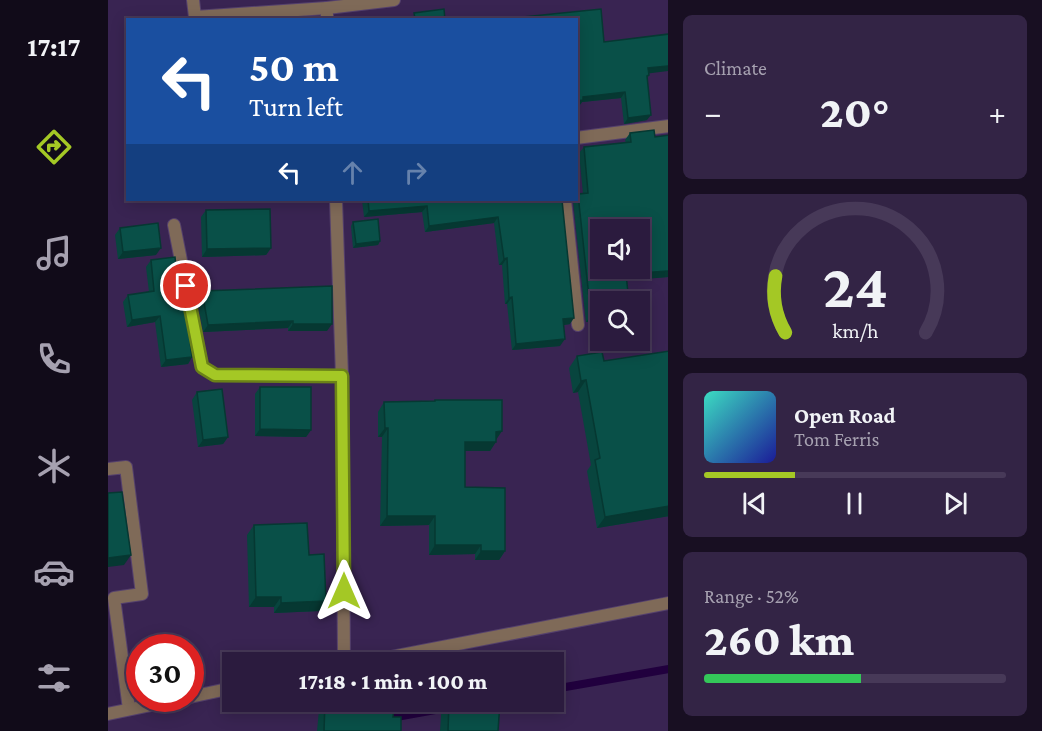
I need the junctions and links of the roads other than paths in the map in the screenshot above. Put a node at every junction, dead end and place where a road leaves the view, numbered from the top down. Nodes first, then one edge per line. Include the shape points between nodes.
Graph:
1 (193, 0) edge
2 (394, 0) edge
3 (304, 5) edge
4 (327, 14) edge
5 (668, 126) edge
6 (578, 138) edge
7 (336, 201) edge
8 (565, 201) edge
9 (174, 225) dead end
10 (578, 325) dead end
11 (342, 376) junction
12 (108, 469) edge
13 (668, 603) edge
14 (344, 652) edge
15 (417, 652) edge
16 (126, 687) edge
17 (222, 690) edge
18 (204, 694) edge
19 (126, 710) edge
20 (108, 714) edge

1 - 3 street via 195,17
2 - 4 street
3 - 4 street
5 - 6 street
7 - 11 street
8 - 10 street
9 - 11 street via 202,367 215,375
11 - 14 street
12 - 16 street via 126,467 142,594 114,598
13 - 15 street
17 - 18 street
19 - 20 street

